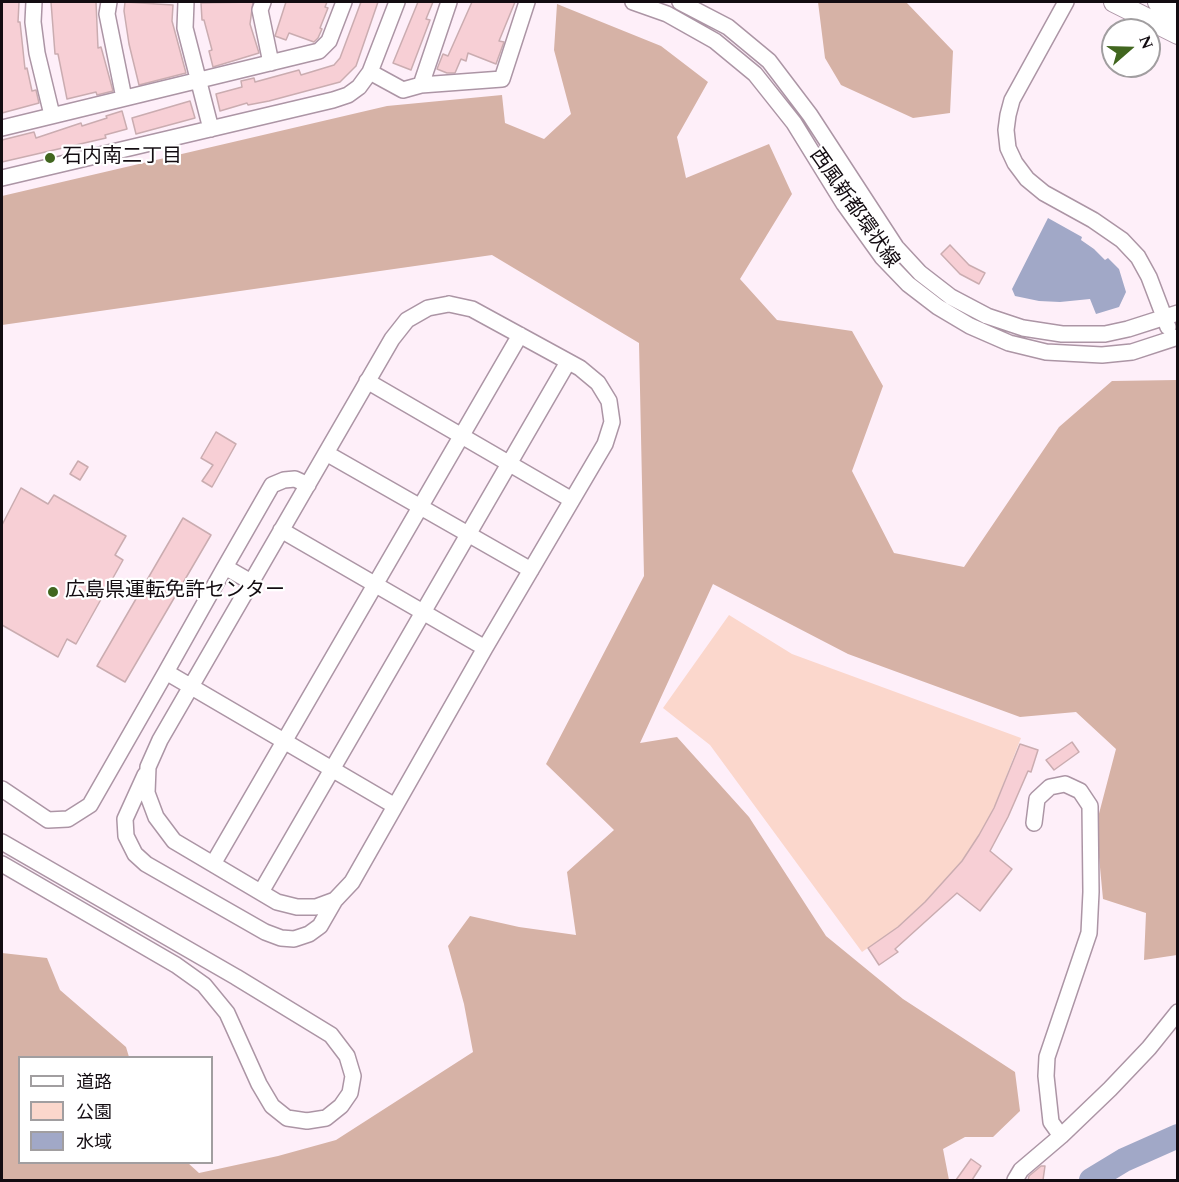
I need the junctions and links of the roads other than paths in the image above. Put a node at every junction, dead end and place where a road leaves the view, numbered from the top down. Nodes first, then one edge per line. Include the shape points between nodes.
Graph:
1 (34, 2) edge
2 (109, 2) edge
3 (186, 2) edge
4 (263, 2) edge
5 (344, 2) edge
6 (397, 2) edge
7 (449, 2) edge
8 (527, 2) edge
9 (633, 2) edge
10 (680, 2) edge
11 (1066, 2) edge
12 (1114, 2) edge
13 (1158, 2) edge
14 (1178, 12) edge
15 (1178, 34) edge
16 (271, 63) junction
17 (370, 72) junction
18 (198, 81) junction
19 (421, 85) junction
20 (124, 98) junction
21 (52, 115) junction
22 (2, 128) edge
23 (211, 129) junction
24 (2, 178) edge
25 (1171, 315) edge
26 (520, 335) junction
27 (1175, 338) edge
28 (568, 362) junction
29 (367, 381) junction
30 (461, 435) junction
31 (326, 453) junction
32 (509, 464) junction
33 (308, 485) junction
34 (572, 500) junction
35 (420, 506) junction
36 (282, 530) junction
37 (469, 534) junction
38 (225, 567) junction
39 (531, 570) junction
40 (251, 582) junction
41 (375, 583) junction
42 (424, 612) junction
43 (485, 648) junction
44 (166, 672) junction
45 (191, 687) junction
46 (284, 741) junction
47 (148, 767) junction
48 (332, 769) junction
49 (2, 789) edge
50 (395, 806) junction
51 (1034, 823) dead end
52 (2, 842) edge
53 (2, 864) edge
54 (213, 864) junction
55 (261, 892) junction
56 (335, 900) junction
57 (1178, 1011) edge
58 (1061, 1136) junction
59 (1015, 1180) edge

1 - 21 street via 37,53
2 - 20 street via 107,14
3 - 18 street via 185,28
4 - 16 street via 260,10
5 - 16 street via 329,41 319,51
6 - 17 street
7 - 19 street
8 - 19 street via 502,79
9 - 27 street, 西風新都環状線 via 667,14 715,41 755,74 794,123 882,257 938,307 1009,343 1046,352 1102,355
10 - 25 street, 西風新都環状線 via 728,27 769,62 810,115 896,248 951,297 996,319 1062,334 1105,334
11 - 25 street via 1012,100 1006,130 1008,148 1027,179 1044,193 1122,240 1138,257
12 - 15 main road
13 - 14 main road
16 - 18 street
17 - 19 street via 403,90
17 - 23 street via 359,87 333,100
18 - 20 street
18 - 23 street
20 - 21 street
21 - 22 street
23 - 24 street
25 - 27 street
26 - 28 street
26 - 29 street via 472,309 449,304 428,308 407,320
26 - 30 street
28 - 32 street
28 - 34 street via 598,383 609,401 612,422 605,444
29 - 30 street
29 - 31 street
30 - 32 street
30 - 35 street
31 - 33 street
31 - 35 street
32 - 34 street
32 - 37 street
33 - 36 street
33 - 38 street via 295,479 272,485
34 - 39 street
35 - 37 street
35 - 41 street
36 - 40 street
36 - 41 street
37 - 39 street
37 - 42 street
38 - 40 street
38 - 44 street
39 - 43 street
40 - 45 street
41 - 42 street
41 - 46 street
42 - 43 street
42 - 48 street
43 - 50 street
44 - 45 street
44 - 49 street via 90,805 68,819 48,820
45 - 46 street
45 - 47 street
46 - 48 street
46 - 54 street
47 - 54 street via 147,793 156,817 174,841
47 - 56 street via 125,819 126,836 135,854 146,864 281,938 309,934 320,926
48 - 50 street
48 - 55 street
50 - 56 street via 352,882
51 - 58 street via 1037,800 1050,787 1065,784 1080,791 1090,806 1089,933 1047,1057 1051,1122
52 - 53 street via 331,1035 347,1056 353,1077 350,1093 326,1118 288,1118 272,1106 226,1014 204,985
54 - 55 street
55 - 56 street via 297,908
57 - 58 street via 1149,1048
58 - 59 street

